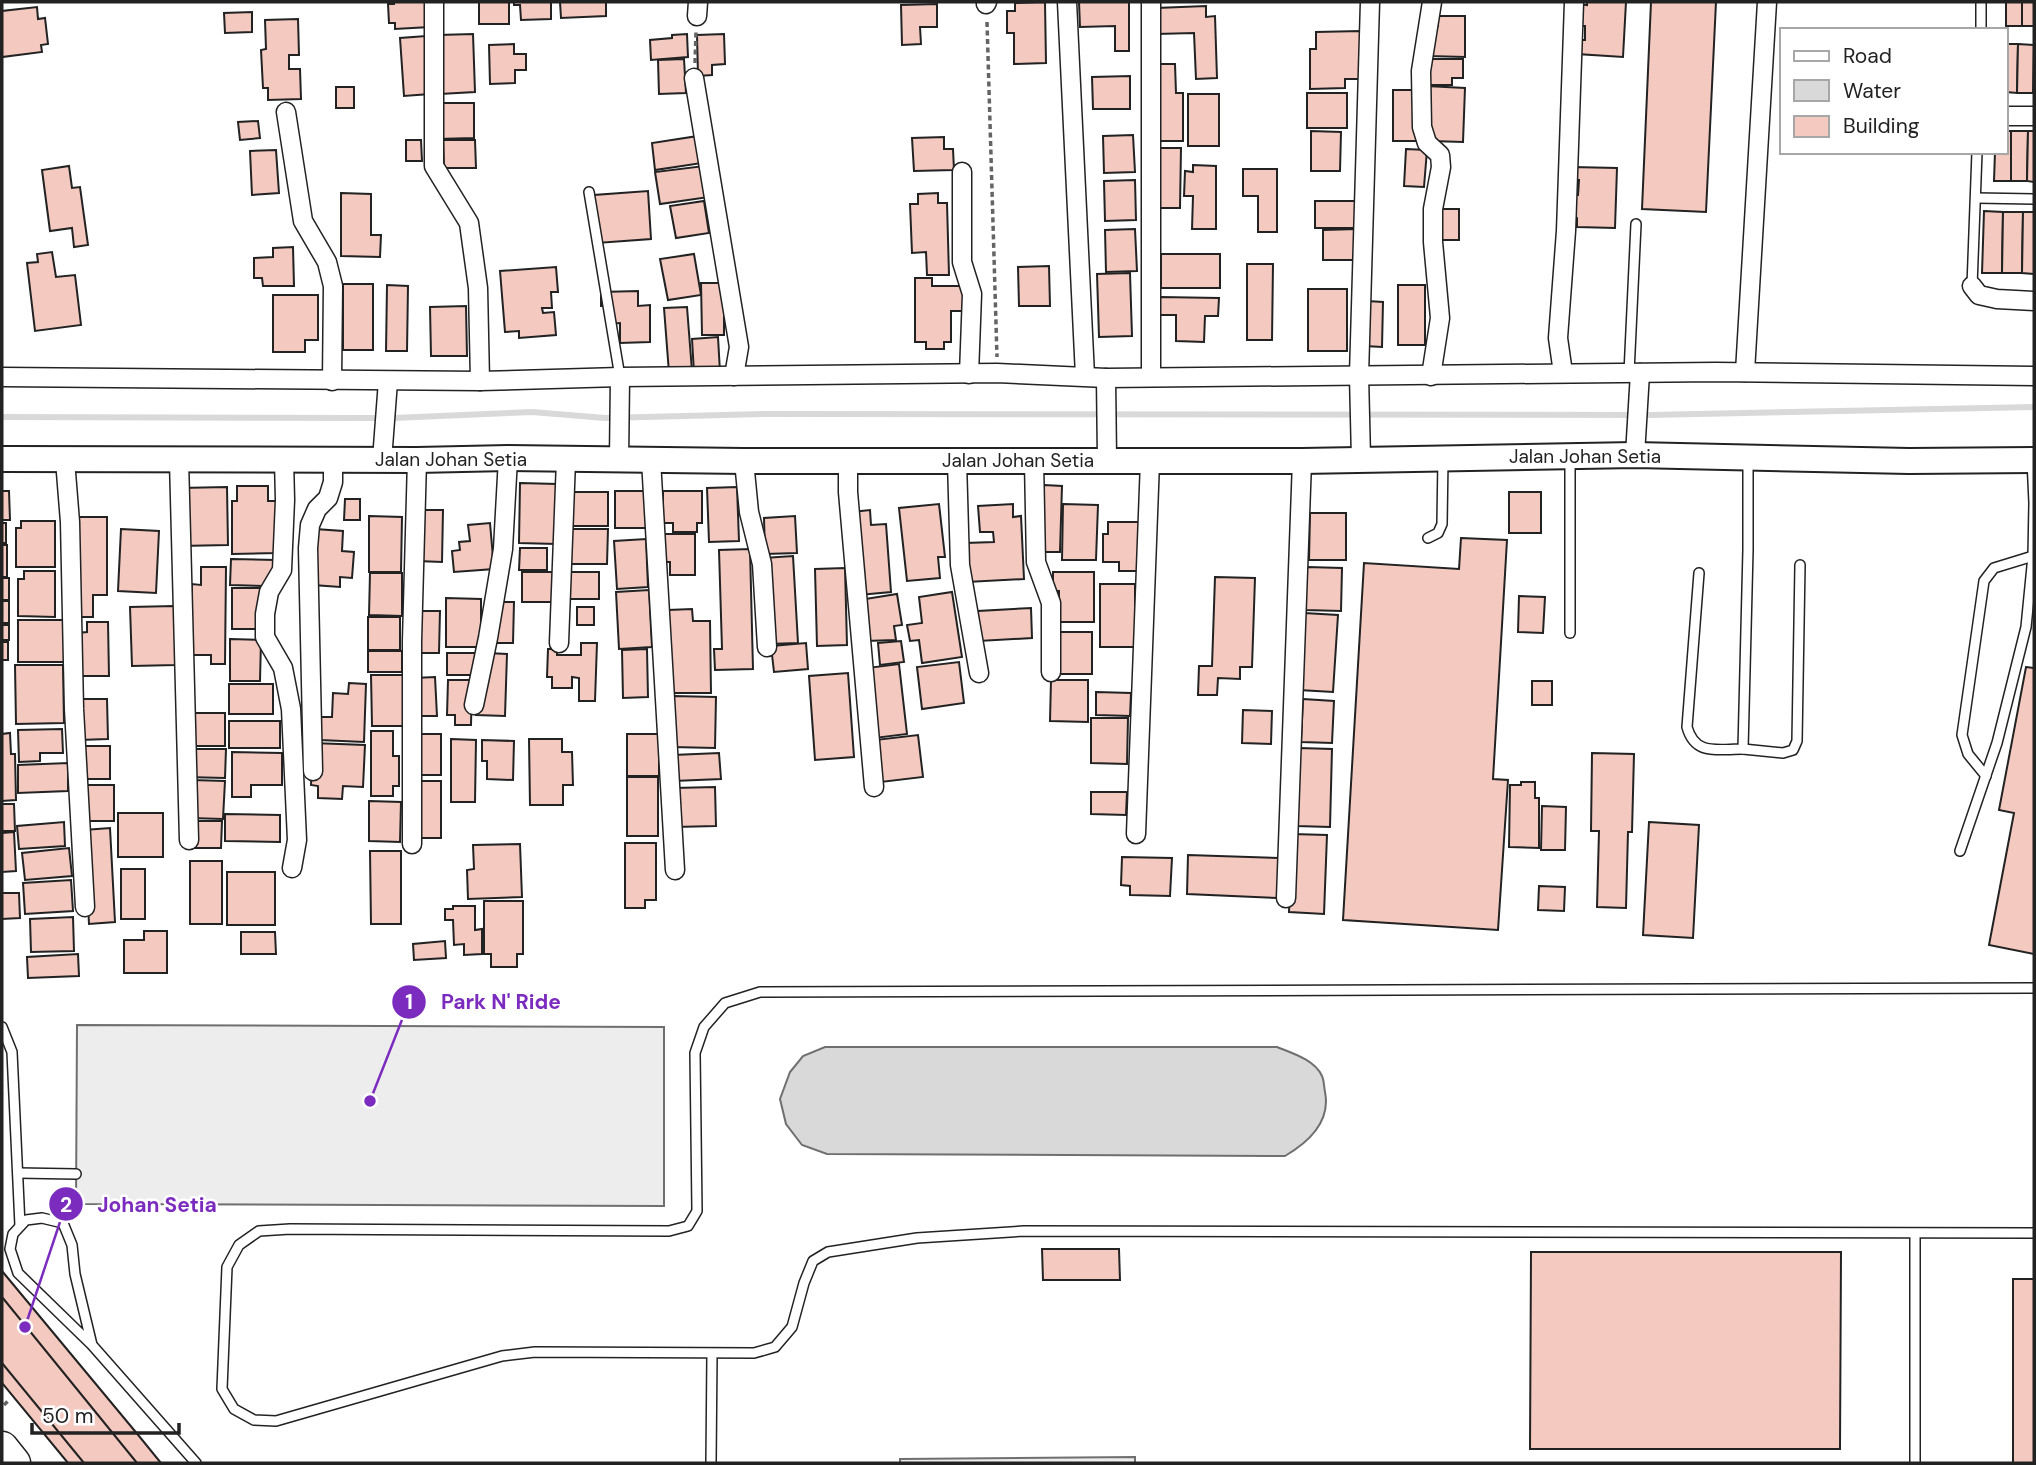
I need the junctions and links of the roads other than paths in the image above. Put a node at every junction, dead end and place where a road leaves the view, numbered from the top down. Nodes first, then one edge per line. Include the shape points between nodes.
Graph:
1 (434, 2) edge
2 (1067, 2) edge
3 (1151, 2) edge
4 (1370, 2) edge
5 (1432, 2) edge
6 (1574, 2) edge
7 (1767, 2) edge
8 (1981, 2) edge
9 (1981, 28) edge
10 (694, 78) road end
11 (286, 112) dead end
12 (2008, 116) edge
13 (2034, 116) edge
14 (1977, 154) edge
15 (962, 172) dead end
16 (589, 191) dead end
17 (1976, 198) junction
18 (2034, 199) edge
19 (1636, 224) dead end
20 (1972, 286) joint
21 (2034, 301) edge
22 (1745, 372) junction
23 (1563, 373) junction
24 (969, 374) junction
25 (734, 376) junction
26 (1085, 376) junction
27 (1431, 376) junction
28 (2034, 376) edge
29 (2, 377) edge
30 (1151, 377) junction
31 (1636, 378) junction
32 (332, 381) junction
33 (480, 381) junction
34 (621, 383) junction
35 (1360, 383) junction
36 (1106, 385) junction
37 (387, 388) junction
38 (1637, 445) junction
39 (619, 449) junction
40 (383, 450) junction
41 (1570, 456) junction
42 (1748, 457) junction
43 (508, 458) junction
44 (1443, 458) junction
45 (2, 459) edge
46 (333, 459) junction
47 (1107, 459) junction
48 (1362, 459) junction
49 (65, 460) junction
50 (285, 460) junction
51 (416, 460) junction
52 (566, 460) junction
53 (651, 460) junction
54 (2033, 460) edge
55 (744, 461) junction
56 (1303, 461) junction
57 (957, 465) junction
58 (848, 466) junction
59 (179, 467) junction
60 (1034, 471) junction
61 (1149, 472) junction
62 (1428, 538) dead end
63 (2033, 556) edge
64 (1800, 565) dead end
65 (1699, 573) dead end
66 (1570, 633) dead end
67 (559, 643) dead end
68 (767, 647) dead end
69 (1051, 672) dead end
70 (979, 673) dead end
71 (474, 705) dead end
72 (1742, 748) junction
73 (313, 771) dead end
74 (1986, 776) junction
75 (874, 787) dead end
76 (1136, 834) dead end
77 (189, 840) dead end
78 (412, 844) dead end
79 (1960, 851) dead end
80 (292, 868) dead end
81 (675, 870) dead end
82 (1286, 898) dead end
83 (85, 907) dead end
84 (2034, 989) edge
85 (2, 1027) edge
86 (18, 1173) junction
87 (76, 1174) dead end
88 (20, 1226) junction
89 (2034, 1233) edge
90 (1915, 1234) junction
91 (92, 1345) junction
92 (712, 1354) junction
93 (2, 1448) edge
94 (14, 1463) edge
95 (196, 1463) edge
96 (711, 1463) edge
97 (1915, 1463) edge

1 - 33 street via 434,166 469,223 478,288
2 - 26 street
3 - 30 street
4 - 35 street
5 - 27 street via 1421,71 1422,127 1427,143 1440,155 1441,167 1433,209 1440,318
6 - 23 street via 1558,338
7 - 22 street
8 - 9 lane
10 - 25 street via 739,347
11 - 32 street via 303,221 327,262 333,286
12 - 13 street
14 - 17 lane
15 - 24 street via 962,262 972,294
16 - 34 lane
17 - 18 lane
17 - 20 lane
19 - 31 lane
20 - 21 street via 1979,295
22 - 28 street
22 - 31 street
23 - 27 street
23 - 31 street
24 - 25 street
24 - 26 street
25 - 34 street
26 - 36 street
27 - 35 street
29 - 32 street
30 - 35 street
30 - 36 street
31 - 38 street
32 - 37 street
33 - 34 street
33 - 37 street
34 - 39 street
35 - 48 street
36 - 47 street
37 - 40 street
38 - 41 main road, Jalan Johan Setia
38 - 42 main road, Jalan Johan Setia
39 - 52 main road, Jalan Johan Setia
39 - 53 main road, Jalan Johan Setia
40 - 46 main road, Jalan Johan Setia
40 - 51 main road, Jalan Johan Setia
41 - 44 main road, Jalan Johan Setia
41 - 66 lane
42 - 54 main road, Jalan Johan Setia
42 - 72 lane
43 - 51 main road, Jalan Johan Setia
43 - 52 main road, Jalan Johan Setia
43 - 71 street via 503,550
44 - 48 main road, Jalan Johan Setia
44 - 62 lane via 1442,524 1438,533
45 - 49 main road, Jalan Johan Setia
46 - 50 main road, Jalan Johan Setia
46 - 73 street via 333,482 328,498 313,517 309,537
47 - 60 main road, Jalan Johan Setia
47 - 61 main road, Jalan Johan Setia
48 - 56 main road, Jalan Johan Setia
49 - 59 main road, Jalan Johan Setia
49 - 83 street
50 - 59 main road, Jalan Johan Setia
50 - 80 street via 282,570 270,592 265,637 283,668 291,709 297,840
51 - 78 street
52 - 67 street
53 - 55 main road, Jalan Johan Setia
53 - 81 street
54 - 63 lane
55 - 58 main road, Jalan Johan Setia
55 - 68 street via 749,512 762,564
56 - 61 main road, Jalan Johan Setia
56 - 82 street
57 - 58 main road, Jalan Johan Setia
57 - 60 main road, Jalan Johan Setia
57 - 70 street via 960,565
58 - 75 street
59 - 77 street
60 - 69 street via 1036,562 1051,603
61 - 76 street
63 - 74 lane via 2026,627
63 - 74 lane via 1994,568 1984,581 1962,735 1968,754
64 - 72 lane via 1797,741 1793,751 1783,753
65 - 72 lane via 1687,726 1697,746
74 - 79 lane
84 - 92 lane via 760,992 724,1003 704,1027 695,1053 696,1211 688,1226 669,1231 259,1231 239,1245 228,1267 222,1389 234,1409 254,1420 276,1421 502,1356 535,1352
85 - 86 lane via 12,1052
86 - 87 lane
86 - 88 lane
88 - 91 lane via 10,1250 19,1273
88 - 91 lane via 26,1220 42,1218 62,1223 72,1245
89 - 90 lane
90 - 92 lane via 1024,1231 917,1238 828,1252 813,1261 792,1327 775,1347 754,1353
90 - 97 lane
91 - 95 lane
92 - 96 lane
93 - 94 highway

